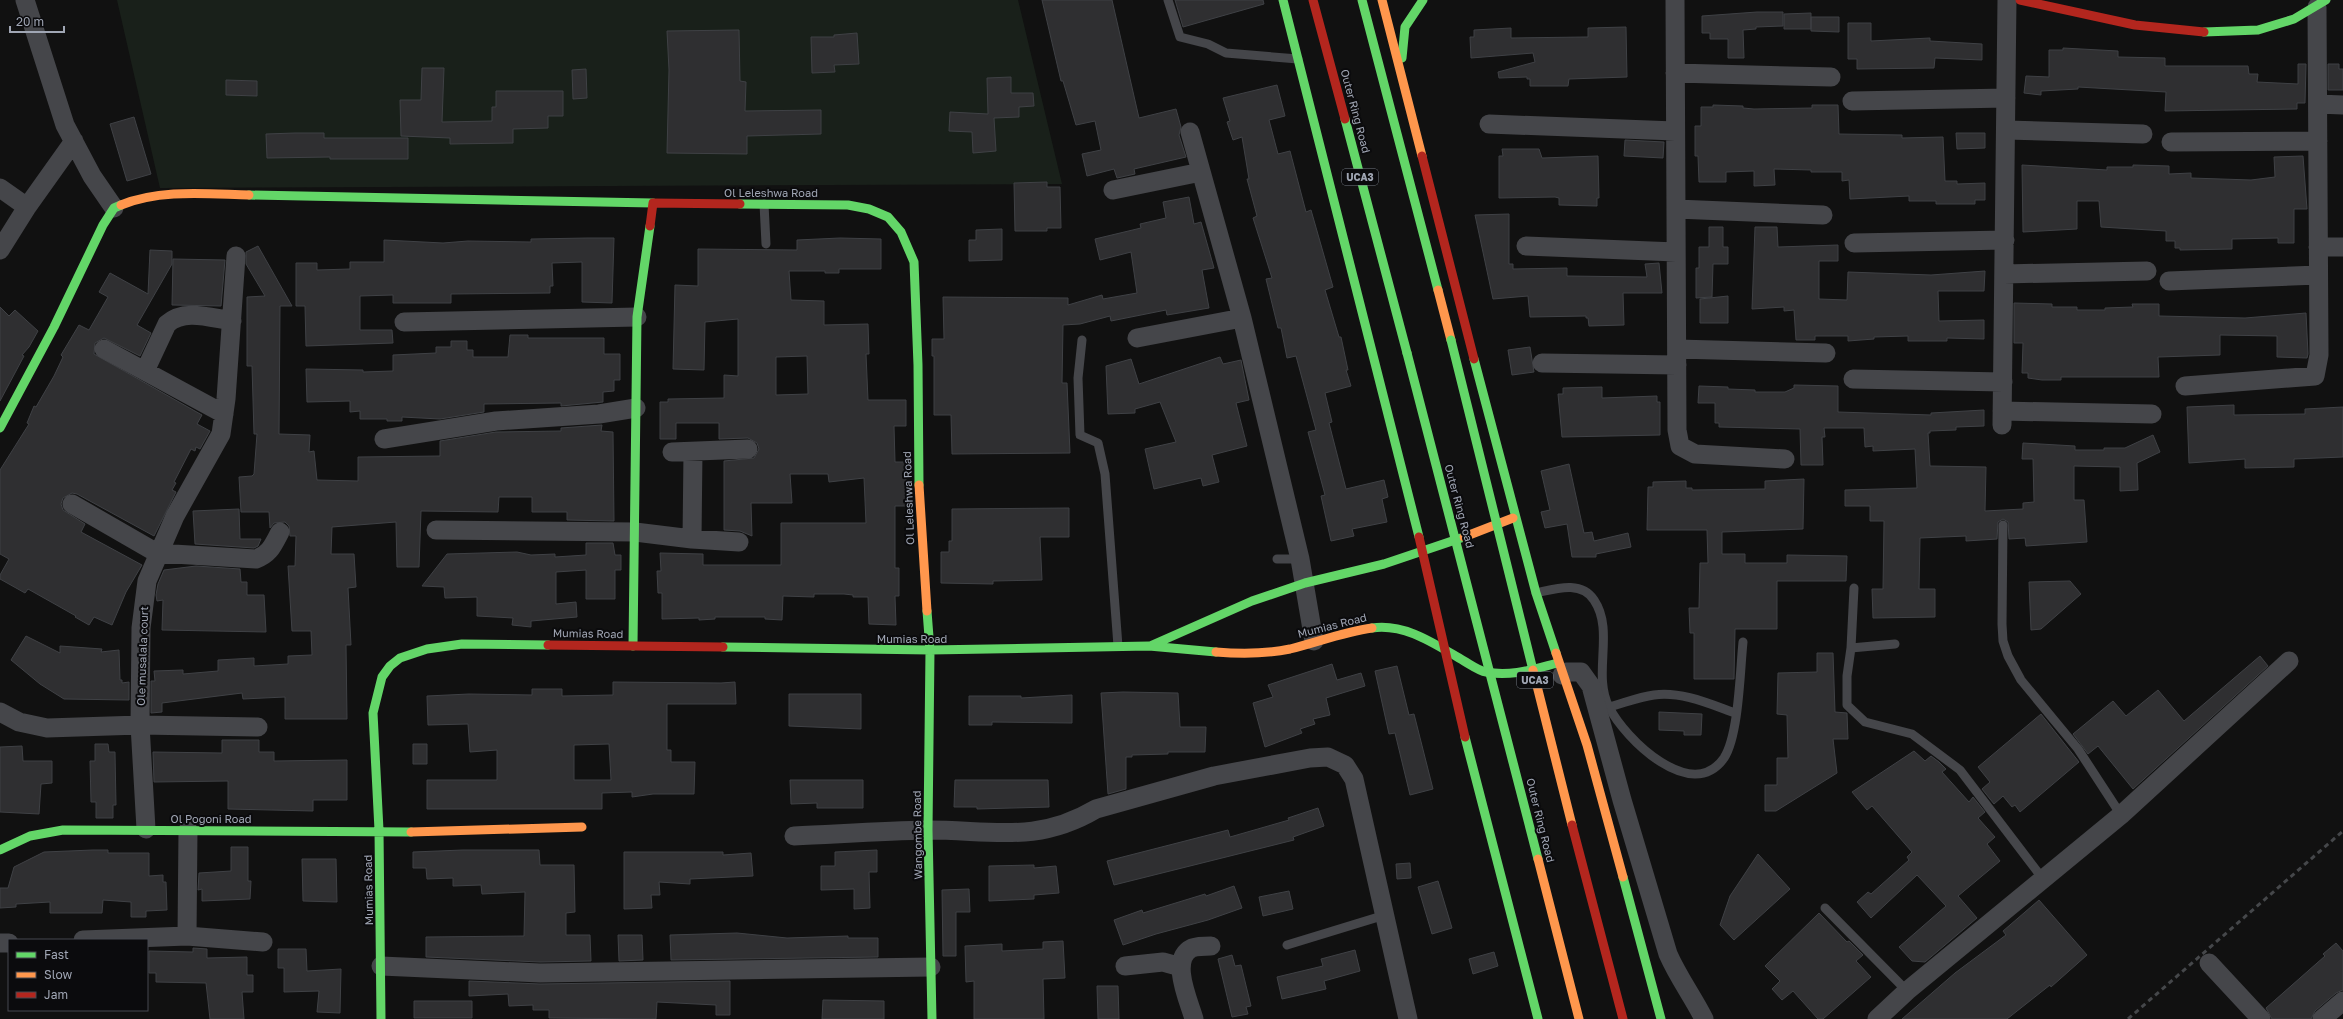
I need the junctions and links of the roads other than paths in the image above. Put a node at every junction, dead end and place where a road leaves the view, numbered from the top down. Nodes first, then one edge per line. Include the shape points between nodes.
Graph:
1 (25, 0) edge
2 (1168, 0) edge
3 (1283, 0) edge
4 (1313, 0) edge
5 (1362, 0) edge
6 (1382, 0) edge
7 (1423, 0) edge
8 (1675, 0) edge
9 (2007, 0) edge
10 (2020, 0) edge
11 (2322, 4) edge
12 (1299, 58) junction
13 (1675, 73) junction
14 (1831, 77) dead end
15 (1402, 79) junction
16 (2006, 98) junction
17 (1852, 101) dead end
18 (2318, 104) junction
19 (2343, 105) edge
20 (1489, 124) dead end
21 (2006, 130) junction
22 (1675, 131) junction
23 (1190, 132) dead end
24 (2143, 134) dead end
25 (74, 142) junction
26 (2171, 142) dead end
27 (2318, 142) junction
28 (1201, 172) junction
29 (0, 188) edge
30 (1113, 190) dead end
31 (653, 203) junction
32 (764, 204) junction
33 (26, 207) junction
34 (114, 208) junction
35 (1676, 209) junction
36 (1824, 215) dead end
37 (2005, 240) junction
38 (1854, 243) dead end
39 (766, 244) dead end
40 (1526, 246) dead end
41 (2318, 247) junction
42 (2343, 247) edge
43 (0, 250) edge
44 (1676, 252) junction
45 (236, 256) dead end
46 (2147, 271) dead end
47 (2004, 274) junction
48 (2318, 275) junction
49 (2169, 281) dead end
50 (637, 317) junction
51 (1242, 318) junction
52 (232, 321) junction
53 (404, 322) dead end
54 (1137, 338) dead end
55 (1082, 340) dead end
56 (104, 349) dead end
57 (1826, 353) dead end
58 (1677, 357) junction
59 (1542, 363) dead end
60 (144, 371) junction
61 (1853, 379) dead end
62 (2003, 382) junction
63 (2185, 386) dead end
64 (636, 408) junction
65 (224, 414) junction
66 (2152, 414) dead end
67 (0, 428) edge
68 (384, 439) dead end
69 (748, 449) dead end
70 (672, 452) dead end
71 (694, 452) junction
72 (1785, 459) dead end
73 (72, 504) dead end
74 (1516, 517) junction
75 (2003, 525) dead end
76 (1488, 529) junction
77 (436, 530) dead end
78 (280, 532) dead end
79 (635, 532) junction
80 (1521, 536) junction
81 (692, 539) junction
82 (738, 542) dead end
83 (1423, 551) junction
84 (157, 553) junction
85 (1277, 559) dead end
86 (1300, 560) junction
87 (1305, 583) junction
88 (1854, 588) dead end
89 (1536, 593) junction
90 (1314, 641) junction
91 (1743, 642) dead end
92 (1895, 644) dead end
93 (633, 646) junction
94 (1149, 646) junction
95 (1118, 647) junction
96 (1851, 648) junction
97 (930, 650) junction
98 (1446, 651) junction
99 (2289, 661) dead end
100 (1563, 675) junction
101 (1609, 707) junction
102 (0, 712) edge
103 (1736, 713) junction
104 (140, 725) junction
105 (258, 727) dead end
106 (2121, 815) junction
107 (582, 827) dead end
108 (146, 829) junction
109 (188, 830) junction
110 (379, 830) junction
111 (928, 830) junction
112 (794, 836) dead end
113 (0, 850) edge
114 (2043, 879) junction
115 (1825, 908) dead end
116 (1385, 915) junction
117 (187, 936) junction
118 (109, 939) edge
119 (263, 942) dead end
120 (1287, 945) dead end
121 (1211, 946) dead end
122 (2209, 963) dead end
123 (382, 966) junction
124 (1125, 966) dead end
125 (931, 967) junction
126 (1181, 967) junction
127 (1907, 991) junction
128 (2343, 1001) edge
129 (382, 1019) edge
130 (932, 1019) edge
131 (1194, 1019) edge
132 (1408, 1019) edge
133 (1538, 1019) edge
134 (1579, 1019) edge
135 (1623, 1019) edge
136 (1661, 1019) edge
137 (1704, 1019) edge
138 (1877, 1019) edge
139 (2262, 1019) edge
140 (2322, 1019) edge

1 - 25 street via 65,125
2 - 12 lane via 1180,37 1208,44 1226,53
3 - 12 main road, UCA3
4 - 134 main road, Outer Ring Road / UCA3, bridge via 1496,692
5 - 135 main road, UCA3, bridge
6 - 15 main road, UCA3
7 - 15 main road, UCA3 via 1405,27
8 - 13 street
9 - 16 street
10 - 11 main road via 2166,30 2196,33 2230,33 2284,23
11 - 18 street
12 - 83 main road, UCA3
13 - 14 street
13 - 22 street
15 - 74 main road, UCA3
16 - 17 street
16 - 21 street
18 - 19 street
18 - 27 street
20 - 22 street
21 - 24 street
21 - 37 street
22 - 35 street
23 - 28 street
25 - 33 street
25 - 34 street via 92,176
26 - 27 street
27 - 41 street
28 - 30 street
28 - 51 street
29 - 33 street
31 - 32 main road, Ol Leleshwa Road
31 - 34 main road, Ol Leleshwa Road via 184,194 139,198
31 - 50 main road
32 - 39 lane
32 - 97 main road, Ol Leleshwa Road via 848,205 869,209 888,217 901,232 914,262 919,513
33 - 43 street
34 - 67 main road
35 - 36 street
35 - 44 street
37 - 38 street
37 - 47 street
40 - 44 street
41 - 42 street
41 - 48 street
44 - 58 street
45 - 52 street, Ole musalala court
46 - 47 street
47 - 62 street
48 - 49 street
48 - 63 street via 2319,355 2315,376
50 - 53 street
50 - 64 main road
51 - 54 street
51 - 86 street
52 - 60 street via 198,315 184,315 173,319 167,324
52 - 65 street, Ole musalala court
55 - 95 lane via 1078,378 1080,435 1098,443 1105,474
56 - 60 street
57 - 58 street
58 - 59 street
58 - 72 street via 1677,430 1680,446 1695,454
60 - 65 street
61 - 62 street
62 - 66 street via 2002,418
64 - 68 street via 599,414 496,421
64 - 79 main road
65 - 84 street, Ole musalala court via 221,434
69 - 71 street
70 - 71 street
71 - 81 street
73 - 84 street
74 - 76 main road, Mumias Road
74 - 80 main road, UCA3
75 - 106 lane via 2002,624 2003,641 2008,656 2021,680 2078,749
76 - 80 lane via 1504,524
76 - 83 main road, Mumias Road
77 - 79 street
78 - 84 street via 271,550 256,560
79 - 81 street
79 - 93 main road
80 - 89 main road, UCA3
81 - 82 street
83 - 87 main road, Mumias Road via 1384,564
83 - 98 main road, UCA3
84 - 104 street, Ole musalala court via 147,581 144,603
85 - 86 lane
86 - 87 street
87 - 90 street
87 - 94 main road, Mumias Road via 1252,601
88 - 96 lane
89 - 100 main road, UCA3
89 - 101 lane via 1567,587 1582,589 1594,599 1602,617 1602,678
90 - 94 main road, Mumias Road via 1289,649 1242,654
90 - 98 main road, Mumias Road via 1368,627 1384,626 1422,637
91 - 103 lane
92 - 96 lane
93 - 97 main road, Mumias Road
93 - 110 main road, Mumias Road via 462,644 413,650 400,657 389,667 379,684 373,713
94 - 95 main road, Mumias Road
95 - 97 main road, Mumias Road
96 - 114 lane via 1847,676 1847,705 1865,722 1912,734 1960,770
97 - 111 main road, Wangombe Road
98 - 100 main road, Mumias Road via 1484,672 1509,675 1530,671
98 - 133 main road, UCA3 via 1473,770
99 - 106 street
100 - 136 main road, UCA3 via 1589,753
100 - 137 street via 1566,672 1581,672 1591,686 1668,954
101 - 103 lane via 1655,695 1677,696 1703,701
101 - 103 lane via 1637,744 1672,770 1690,774 1712,770 1724,757 1732,738
102 - 104 street via 19,722 47,728
104 - 105 street
104 - 108 street, Ole musalala court
106 - 114 street
107 - 110 main road, Ol Pogoni Road via 426,832
108 - 109 main road, Ol Pogoni Road
108 - 113 main road, Ol Pogoni Road via 64,830 30,836
109 - 110 main road, Ol Pogoni Road
109 - 117 street
110 - 123 main road, Mumias Road
111 - 112 street
111 - 116 street via 1024,834 1046,830 1080,819 1096,809 1214,776 1328,757 1345,765 1354,779
111 - 125 main road, Wangombe Road
114 - 127 street
115 - 127 lane
116 - 120 lane
116 - 132 street
117 - 118 street
117 - 119 street
121 - 126 street via 1193,948 1184,954 1180,961
122 - 139 street
123 - 125 street via 540,973
123 - 129 main road, Mumias Road
124 - 126 street via 1163,962
125 - 130 main road, Wangombe Road
126 - 131 street
127 - 138 street
128 - 140 street

